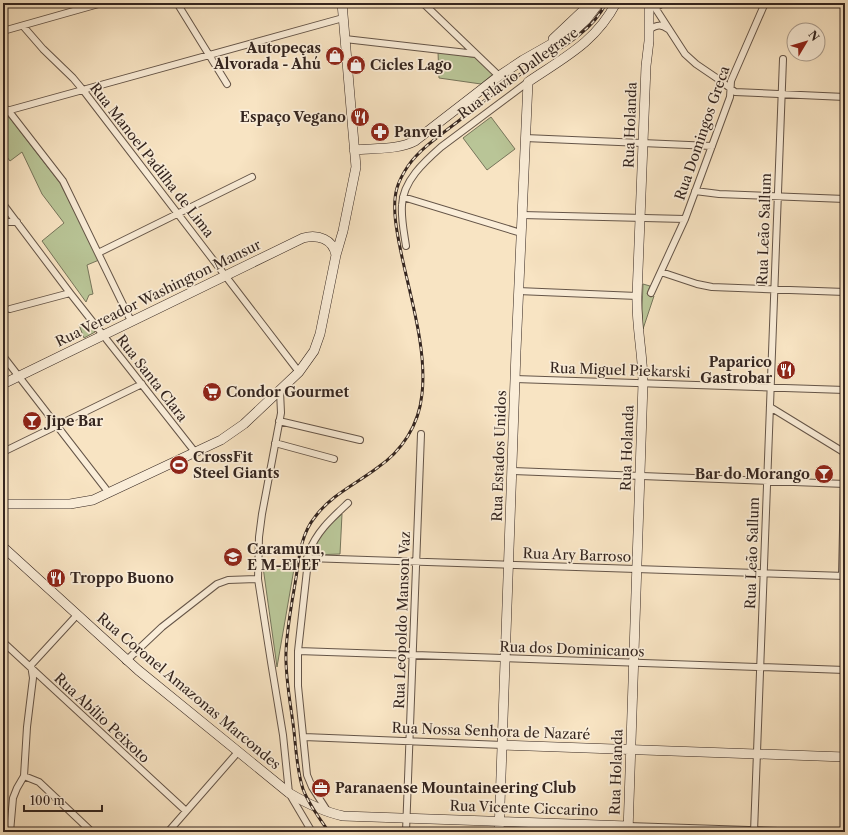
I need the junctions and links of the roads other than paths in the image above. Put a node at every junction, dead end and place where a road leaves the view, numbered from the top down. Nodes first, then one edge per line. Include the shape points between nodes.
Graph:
1 (75, 3) edge
2 (102, 3) edge
3 (177, 3) edge
4 (342, 3) edge
5 (423, 3) edge
6 (591, 3) edge
7 (599, 3) edge
8 (616, 3) edge
9 (643, 3) edge
10 (663, 3) edge
11 (765, 3) edge
12 (652, 5) edge
13 (80, 9) junction
14 (343, 18) junction
15 (23, 26) junction
16 (650, 29) junction
17 (669, 30) junction
18 (3, 31) edge
19 (345, 38) junction
20 (545, 47) junction
21 (476, 54) junction
22 (209, 55) junction
23 (783, 58) dead end
24 (646, 66) junction
25 (499, 76) junction
26 (528, 82) junction
27 (227, 84) dead end
28 (83, 90) junction
29 (731, 90) junction
30 (781, 95) junction
31 (845, 97) edge
32 (6, 111) edge
33 (525, 138) junction
34 (643, 143) junction
35 (712, 146) junction
36 (354, 150) junction
37 (252, 177) dead end
38 (695, 191) junction
39 (778, 196) junction
40 (403, 197) junction
41 (845, 199) edge
42 (3, 204) edge
43 (178, 214) junction
44 (522, 215) junction
45 (640, 218) junction
46 (685, 219) junction
47 (3, 222) edge
48 (17, 222) junction
49 (521, 233) junction
50 (327, 240) junction
51 (406, 246) dead end
52 (98, 253) junction
53 (336, 255) junction
54 (661, 272) junction
55 (225, 275) junction
56 (774, 289) junction
57 (518, 291) junction
58 (845, 292) edge
59 (70, 293) junction
60 (651, 293) dead end
61 (637, 296) junction
62 (10, 309) dead end
63 (131, 321) junction
64 (103, 335) junction
65 (3, 356) edge
66 (299, 372) junction
67 (19, 376) junction
68 (515, 379) junction
69 (643, 383) junction
70 (3, 384) edge
71 (142, 384) junction
72 (770, 387) junction
73 (845, 390) edge
74 (280, 391) junction
75 (770, 407) junction
76 (279, 421) junction
77 (57, 426) junction
78 (421, 434) dead end
79 (360, 440) dead end
80 (275, 443) junction
81 (3, 452) edge
82 (195, 452) junction
83 (845, 454) edge
84 (334, 459) dead end
85 (512, 471) junction
86 (640, 476) junction
87 (767, 481) junction
88 (845, 484) edge
89 (109, 493) junction
90 (348, 503) dead end
91 (3, 504) edge
92 (3, 547) edge
93 (307, 558) junction
94 (416, 562) junction
95 (509, 565) junction
96 (637, 569) junction
97 (764, 574) junction
98 (843, 576) edge
99 (258, 579) junction
100 (77, 615) junction
101 (3, 642) edge
102 (298, 651) junction
103 (413, 655) junction
104 (506, 658) junction
105 (126, 661) junction
106 (634, 663) junction
107 (760, 667) junction
108 (31, 668) junction
109 (845, 670) edge
110 (304, 737) junction
111 (410, 742) junction
112 (502, 745) junction
113 (631, 750) junction
114 (238, 752) junction
115 (757, 754) junction
116 (845, 757) edge
117 (24, 776) junction
118 (289, 793) junction
119 (186, 811) junction
120 (328, 812) junction
121 (406, 818) junction
122 (500, 822) junction
123 (628, 829) edge
124 (690, 830) edge
125 (754, 831) edge
126 (10, 832) edge
127 (92, 832) edge
128 (168, 832) edge
129 (312, 832) edge
130 (406, 832) edge
131 (499, 832) edge
132 (811, 832) edge

1 - 13 street
2 - 13 street
3 - 22 street
4 - 14 main road
5 - 21 street
6 - 20 main road, Rua Flávio Dallegrave
7 - 20 main road, Rua Flávio Dallegrave via 581,25
8 - 26 main road, Rua Flávio Dallegrave via 588,41
9 - 24 main road, Rua Holanda
10 - 12 street
11 - 29 street, Rua Domingos Greca via 731,81
12 - 16 main road, Rua Holanda
12 - 17 street
13 - 15 street
14 - 19 main road
14 - 22 street
15 - 18 street
15 - 28 street, Rua Manoel Padilha de Lima
16 - 17 street via 658,25
16 - 24 main road, Rua Holanda
17 - 29 street via 690,60
19 - 21 street
19 - 36 main road
20 - 25 main road, Rua Flávio Dallegrave
21 - 25 street
22 - 27 street
22 - 28 street
23 - 30 street, Rua Leão Sallum
24 - 34 main road, Rua Holanda
25 - 36 main road, Rua Flávio Dallegrave via 415,141 404,145
26 - 33 main road, Rua Estados Unidos
26 - 40 street, Rua Flávio Dallegrave via 431,155 412,178
28 - 32 street
28 - 43 street, Rua Manoel Padilha de Lima
29 - 30 street via 739,93
29 - 35 street, Rua Domingos Greca
30 - 31 street
30 - 39 street, Rua Leão Sallum
32 - 52 street via 63,181
33 - 34 street
33 - 44 main road, Rua Estados Unidos
34 - 35 street
34 - 45 main road, Rua Holanda
35 - 38 street, Rua Domingos Greca
36 - 50 main road via 338,232
36 - 53 main road via 356,167
37 - 43 street
38 - 39 street
38 - 46 street, Rua Domingos Greca
39 - 41 street
39 - 56 street, Rua Leão Sallum
40 - 49 street
40 - 51 street, Rua Flávio Dallegrave via 402,215
42 - 48 street, Rua Santa Clara
43 - 52 street
43 - 55 street, Rua Manoel Padilha de Lima
44 - 45 street
44 - 49 main road, Rua Estados Unidos
45 - 46 street
45 - 61 main road, Rua Holanda
46 - 54 street, Rua Domingos Greca
47 - 48 street
48 - 59 street, Rua Santa Clara
49 - 57 main road, Rua Estados Unidos
50 - 53 main road via 334,246
50 - 55 main road, Rua Vereador Washington Mansur via 313,236 303,238
52 - 63 street
53 - 66 main road via 317,342
54 - 56 street via 704,286
54 - 60 street, Rua Domingos Greca
55 - 63 main road, Rua Vereador Washington Mansur
55 - 66 street, Rua Manoel Padilha de Lima
56 - 58 street
56 - 72 street, Rua Leão Sallum
57 - 61 street
57 - 68 main road, Rua Estados Unidos
59 - 62 street
59 - 64 street, Rua Santa Clara
61 - 69 main road, Rua Holanda
63 - 64 main road, Rua Vereador Washington Mansur
64 - 67 main road, Rua Vereador Washington Mansur
64 - 71 street, Rua Santa Clara
65 - 67 street
66 - 74 main road
67 - 70 main road, Rua Vereador Washington Mansur
67 - 77 street
68 - 69 street, Rua Miguel Piekarski
68 - 85 main road, Rua Estados Unidos
69 - 72 street, Rua Miguel Piekarski
69 - 86 main road, Rua Holanda
71 - 77 street
71 - 82 street, Rua Santa Clara
72 - 73 street, Rua Miguel Piekarski
72 - 75 street, Rua Leão Sallum
74 - 76 street
74 - 82 main road via 232,433
75 - 83 street
75 - 87 street, Rua Leão Sallum
76 - 79 street
76 - 80 street
77 - 81 street
77 - 89 street
78 - 94 street, Rua Leopoldo Manson Vaz
80 - 84 street
80 - 99 street via 259,537
82 - 89 main road
85 - 86 street
85 - 95 main road, Rua Estados Unidos
86 - 87 street
86 - 96 main road, Rua Holanda
87 - 88 street
87 - 97 street, Rua Leão Sallum
88 - 98 street
89 - 91 main road via 76,504
90 - 93 street via 323,527
92 - 100 main road, Rua Coronel Amazonas Marcondes
93 - 94 street, Rua Ary Barroso
93 - 102 street
94 - 95 street, Rua Ary Barroso
94 - 103 street, Rua Leopoldo Manson Vaz
95 - 96 street, Rua Ary Barroso
95 - 104 main road, Rua Estados Unidos
96 - 97 street, Rua Ary Barroso
96 - 106 main road, Rua Holanda
97 - 98 street, Rua Ary Barroso
97 - 107 street, Rua Leão Sallum
99 - 105 street via 228,580 217,584 162,627
99 - 118 street via 282,729
100 - 105 main road, Rua Coronel Amazonas Marcondes
100 - 108 street via 32,662
101 - 108 street, Rua Abílio Peixoto
102 - 103 street, Rua dos Dominicanos
102 - 110 street via 298,686
103 - 104 street, Rua dos Dominicanos
103 - 111 street, Rua Leopoldo Manson Vaz
104 - 106 street, Rua dos Dominicanos
104 - 112 main road, Rua Estados Unidos
105 - 114 main road, Rua Coronel Amazonas Marcondes
106 - 107 street, Rua dos Dominicanos
106 - 113 main road, Rua Holanda
107 - 109 street, Rua dos Dominicanos
107 - 115 street, Rua Leão Sallum
108 - 117 street via 33,678
108 - 119 street, Rua Abílio Peixoto
110 - 111 street, Rua Nossa Senhora de Nazaré
110 - 120 street via 307,775
111 - 112 street, Rua Nossa Senhora de Nazaré
111 - 121 street, Rua Leopoldo Manson Vaz
112 - 113 main road, Rua Nossa Senhora de Nazaré
112 - 122 main road, Rua Estados Unidos
113 - 115 main road, Rua Nossa Senhora de Nazaré
113 - 123 main road, Rua Holanda
114 - 118 main road, Rua Coronel Amazonas Marcondes
114 - 119 street
115 - 116 main road, Rua Nossa Senhora de Nazaré
115 - 125 street, Rua Leão Sallum
117 - 126 street via 13,798
117 - 127 street via 39,782
118 - 120 main road, Rua Vicente Ciccarino
118 - 129 street, Rua Coronel Amazonas Marcondes
119 - 128 street
120 - 121 main road, Rua Vicente Ciccarino via 343,816
121 - 122 main road, Rua Vicente Ciccarino
121 - 130 street, Rua Leopoldo Manson Vaz
122 - 123 main road, Rua Vicente Ciccarino
122 - 131 main road, Rua Estados Unidos
123 - 124 street, Rua Vicente Ciccarino
124 - 125 street, Rua Vicente Ciccarino
125 - 132 street, Rua Vicente Ciccarino

